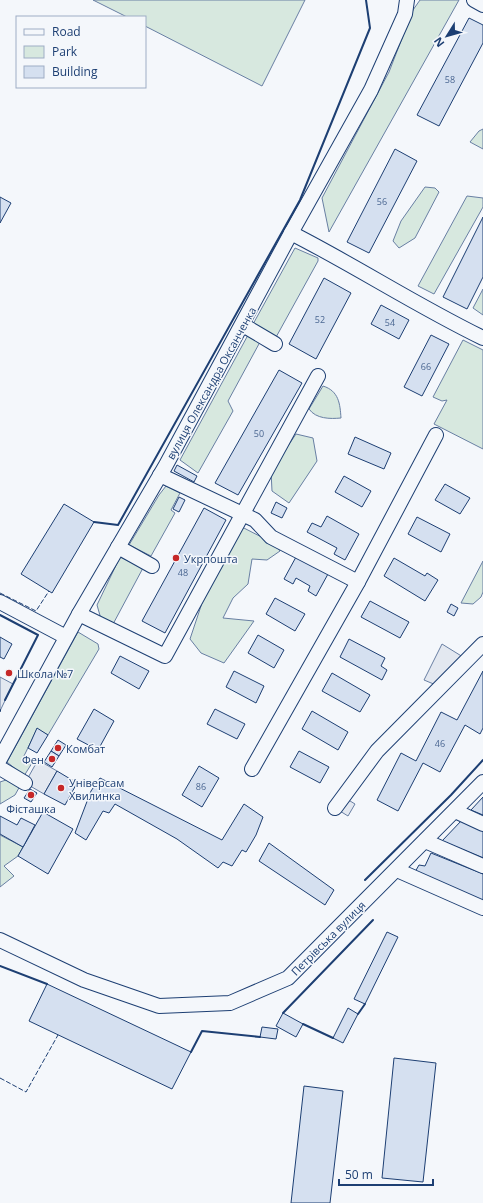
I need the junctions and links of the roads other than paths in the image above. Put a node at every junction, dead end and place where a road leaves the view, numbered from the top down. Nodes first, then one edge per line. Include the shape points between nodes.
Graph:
1 (407, 0) edge
2 (414, 0) edge
3 (474, 0) edge
4 (483, 5) edge
5 (405, 14) junction
6 (291, 233) junction
7 (243, 325) junction
8 (483, 338) edge
9 (275, 344) dead end
10 (318, 376) dead end
11 (436, 435) dead end
12 (160, 475) junction
13 (242, 514) junction
14 (118, 547) junction
15 (152, 566) dead end
16 (358, 582) junction
17 (0, 602) edge
18 (79, 614) junction
19 (66, 638) junction
20 (483, 644) edge
21 (0, 759) edge
22 (0, 768) edge
23 (252, 769) dead end
24 (483, 782) edge
25 (25, 783) dead end
26 (335, 808) dead end
27 (455, 811) junction
28 (483, 824) edge
29 (425, 841) junction
30 (483, 866) edge
31 (397, 870) junction
32 (483, 908) edge
33 (0, 940) edge

1 - 5 street, вулиця Олександра Оксанченка
2 - 5 street
3 - 4 street
5 - 6 street, вулиця Олександра Оксанченка via 371,90
6 - 7 street, вулиця Олександра Оксанченка
6 - 8 street
7 - 9 street
7 - 12 street, вулиця Олександра Оксанченка
10 - 13 street
11 - 16 street
12 - 13 street
12 - 14 street, вулиця Олександра Оксанченка
13 - 16 street via 255,520 271,537
13 - 18 street via 165,656
14 - 15 street
14 - 18 street, вулиця Олександра Оксанченка
16 - 23 street
17 - 19 street
18 - 19 street, вулиця Олександра Оксанченка
19 - 21 street, вулиця Олександра Оксанченка
20 - 26 street via 377,751
22 - 25 street
24 - 27 street, Петрівська вулиця
27 - 28 street
27 - 29 street, Петрівська вулиця
29 - 30 street
29 - 31 street, Петрівська вулиця
31 - 32 street
31 - 33 street, Петрівська вулиця via 288,978 230,1004 160,1006 84,980

